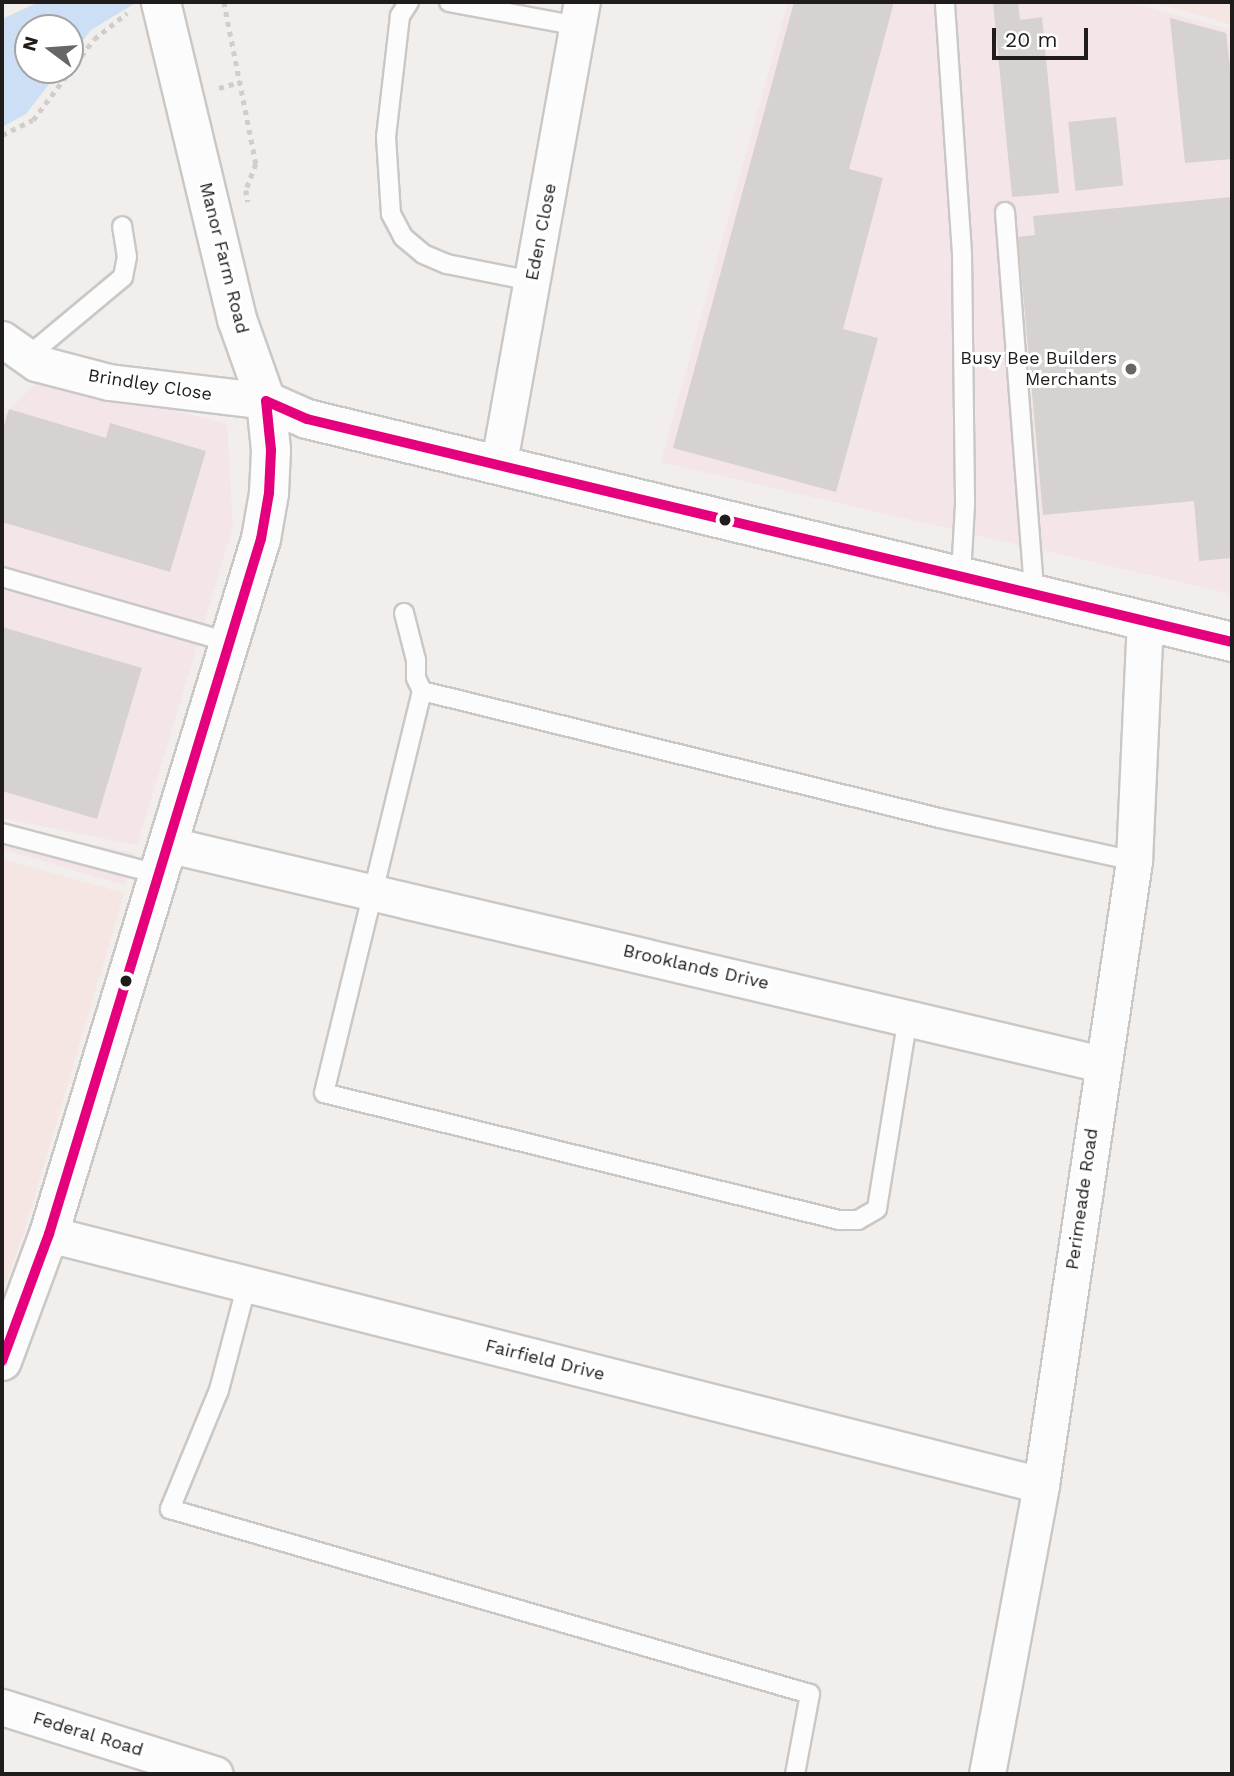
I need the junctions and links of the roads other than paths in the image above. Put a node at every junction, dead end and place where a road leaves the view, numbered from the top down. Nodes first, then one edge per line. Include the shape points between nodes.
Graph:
1 (409, 2) edge
2 (449, 2) edge
3 (946, 5) dead end
4 (580, 14) edge
5 (154, 15) edge
6 (1005, 212) dead end
7 (122, 226) dead end
8 (532, 281) junction
9 (15, 348) edge
10 (266, 401) junction
11 (499, 462) junction
12 (961, 575) junction
13 (2, 577) edge
14 (1034, 593) junction
15 (404, 613) dead end
16 (1145, 620) junction
17 (229, 642) junction
18 (1232, 642) edge
19 (422, 691) junction
20 (2, 833) edge
21 (162, 859) junction
22 (1133, 861) junction
23 (371, 891) junction
24 (908, 1017) junction
25 (1102, 1064) junction
26 (49, 1234) junction
27 (247, 1284) junction
28 (2, 1361) edge
29 (1041, 1485) junction
30 (2, 1707) edge
31 (215, 1774) edge
32 (795, 1774) edge
33 (987, 1774) edge

1 - 8 lane via 400,16 386,137 391,214 402,237 423,254 447,264
2 - 4 lane
3 - 12 lane via 962,254 965,505
4 - 8 street, Eden Close
5 - 10 street, Manor Farm Road via 237,319
6 - 14 lane
7 - 9 lane via 127,257 123,277
8 - 11 street, Eden Close
9 - 10 street, Brindley Close via 36,363 109,382
10 - 11 street via 307,419
10 - 17 street, Manor Farm Road via 269,493 261,539
11 - 12 street
12 - 14 street
13 - 17 lane
14 - 16 street
15 - 19 lane via 416,660 415,678
16 - 18 street
16 - 22 street, Perimeade Road
17 - 21 street, Manor Farm Road
19 - 22 lane
19 - 23 lane
20 - 21 lane
21 - 23 street, Brooklands Drive
21 - 26 street, Manor Farm Road
22 - 25 street, Perimeade Road
23 - 24 street, Brooklands Drive
23 - 24 lane via 324,1093 839,1220 859,1220 877,1209
24 - 25 street, Brooklands Drive
25 - 29 street, Perimeade Road
26 - 27 street, Fairfield Drive
26 - 28 street, Manor Farm Road
27 - 29 street, Fairfield Drive
27 - 32 lane via 219,1390 170,1509 810,1694
29 - 33 street, Perimeade Road
30 - 31 street, Federal Road

